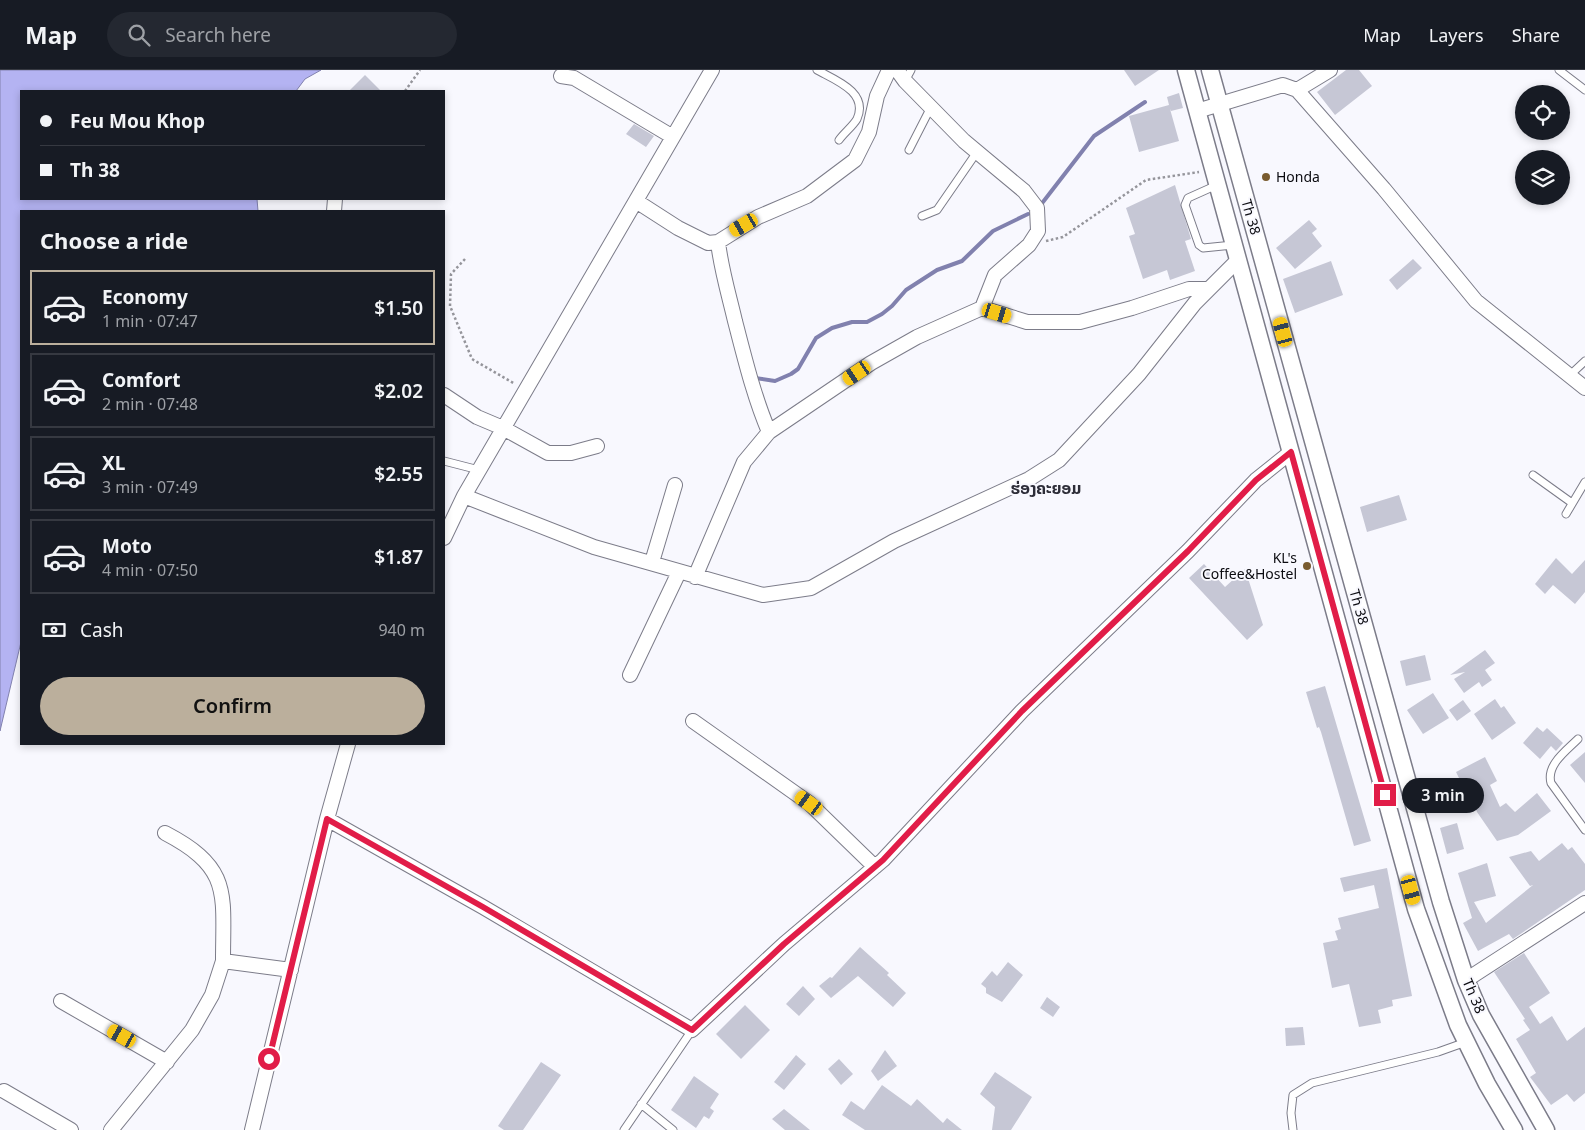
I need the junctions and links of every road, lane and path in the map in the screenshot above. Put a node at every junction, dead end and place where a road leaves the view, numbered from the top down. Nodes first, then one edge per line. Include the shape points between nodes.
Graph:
1 (420, 70) edge
2 (712, 70) edge
3 (817, 70) edge
4 (889, 70) edge
5 (1186, 70) edge
6 (1210, 70) edge
7 (1330, 70) edge
8 (1559, 70) edge
9 (905, 74) edge
10 (561, 76) dead end
11 (406, 90) edge
12 (1296, 90) junction
13 (1585, 90) edge
14 (1220, 104) junction
15 (931, 107) junction
16 (1197, 111) junction
17 (673, 137) junction
18 (839, 140) dead end
19 (909, 150) dead end
20 (977, 152) junction
21 (1215, 177) junction
22 (636, 202) junction
23 (922, 216) dead end
24 (718, 242) junction
25 (1029, 245) junction
26 (1233, 245) junction
27 (465, 259) dead end
28 (1237, 261) junction
29 (1209, 289) junction
30 (982, 308) junction
31 (1585, 361) edge
32 (1568, 376) junction
33 (1585, 388) edge
34 (525, 390) junction
35 (445, 396) edge
36 (503, 428) junction
37 (769, 432) junction
38 (597, 446) dead end
39 (1291, 452) junction
40 (445, 461) edge
41 (479, 470) junction
42 (1533, 475) dead end
43 (1585, 482) edge
44 (675, 485) dead end
45 (464, 496) junction
46 (1572, 503) junction
47 (1566, 514) dead end
48 (445, 536) edge
49 (652, 562) junction
50 (679, 572) junction
51 (695, 577) junction
52 (630, 675) dead end
53 (693, 721) dead end
54 (1578, 739) dead end
55 (348, 745) edge
56 (327, 819) junction
57 (1585, 830) edge
58 (165, 833) dead end
59 (875, 867) junction
60 (1585, 903) edge
61 (223, 961) junction
62 (291, 970) junction
63 (1466, 980) junction
64 (61, 1001) dead end
65 (1481, 1015) junction
66 (1458, 1025) junction
67 (692, 1030) junction
68 (1467, 1042) junction
69 (167, 1062) junction
70 (4, 1091) dead end
71 (641, 1104) junction
72 (71, 1130) edge
73 (111, 1130) edge
74 (252, 1130) edge
75 (624, 1130) edge
76 (673, 1130) edge
77 (1292, 1130) edge
78 (1514, 1130) edge
79 (1546, 1130) edge

1 - 11 path
2 - 17 street
3 - 18 lane via 850,88 859,105 857,119
4 - 24 street via 877,96 869,132 855,160 807,196 758,217
5 - 16 street, Th 38
6 - 14 street, Th 38
7 - 12 street
8 - 13 lane
9 - 15 street
10 - 17 street via 574,78
12 - 14 street via 1283,85
12 - 32 street via 1384,189 1476,301
14 - 16 street
14 - 63 street, Th 38 via 1438,892
15 - 19 lane
15 - 20 street
16 - 21 street, Th 38
17 - 22 street
20 - 23 lane via 937,210
20 - 25 street via 1024,191 1037,208 1038,231
21 - 25 path via 1146,180 1063,237
21 - 26 street, Th 38
21 - 26 lane via 1188,198 1185,205 1199,245 1203,248
22 - 24 street via 678,228 708,242
22 - 34 street
24 - 37 street via 721,268 743,351
25 - 30 street via 995,275
26 - 28 street, Th 38
27 - 34 path via 451,274 450,306 472,359
28 - 29 street
28 - 39 street, Th 38
29 - 30 street via 1188,289 1080,322 1027,322
29 - 51 street via 1194,303 1139,374 1059,460 1029,479 894,541 811,588 763,595
30 - 37 street via 917,337 871,363
31 - 32 lane
32 - 33 street
34 - 36 street
35 - 36 street via 476,417
36 - 38 street via 548,453 571,453
36 - 41 street
37 - 51 street via 744,462
39 - 59 street via 1256,480 1188,551 1022,711
39 - 66 street, Th 38 via 1416,909
40 - 41 lane
41 - 45 street
42 - 46 lane
43 - 46 lane
44 - 49 street
45 - 48 street
45 - 49 street via 594,547
46 - 47 lane
49 - 50 street
50 - 51 street
50 - 52 street
53 - 59 street via 809,803
54 - 57 lane via 1548,775
55 - 56 street
56 - 62 street
56 - 67 street
58 - 61 street via 197,852 208,862 219,882 223,902
59 - 67 street via 784,944
60 - 63 street
61 - 62 street
61 - 69 street via 212,995 192,1030
62 - 74 street
63 - 65 street, Th 38
64 - 69 street
65 - 66 street
65 - 79 street, Th 38
66 - 68 street, Th 38
67 - 71 lane
68 - 77 lane via 1312,1083 1293,1095
68 - 78 street, Th 38
69 - 73 street
70 - 72 street
71 - 75 lane
71 - 76 lane

